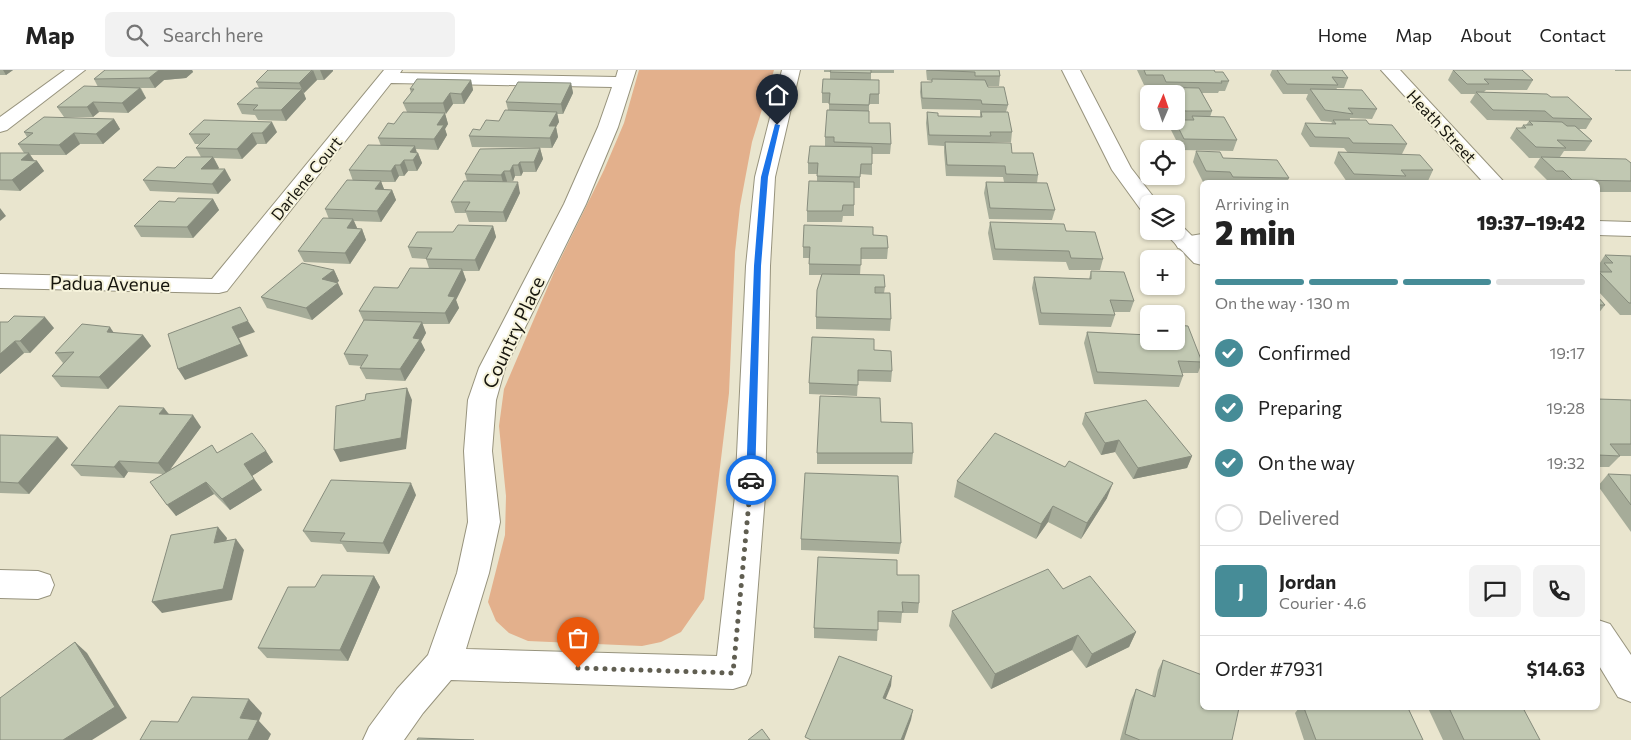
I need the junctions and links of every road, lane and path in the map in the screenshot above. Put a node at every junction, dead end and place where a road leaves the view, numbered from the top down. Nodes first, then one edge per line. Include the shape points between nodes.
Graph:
1 (76, 70) edge
2 (791, 70) edge
3 (1071, 70) edge
4 (1390, 70) edge
5 (390, 74) edge
6 (625, 76) edge
7 (0, 126) edge
8 (1492, 180) edge
9 (1141, 195) edge
10 (1600, 228) edge
11 (1631, 229) edge
12 (0, 281) edge
13 (219, 286) joint
14 (0, 584) edge
15 (38, 585) dead end
16 (1600, 638) edge
17 (443, 664) junction
18 (1631, 685) edge
19 (382, 740) edge

1 - 7 street
2 - 17 street via 764,177 750,496 733,673
3 - 9 street via 1122,170
4 - 8 street, Heath Street
5 - 6 street
5 - 13 street, Darlene Court
6 - 17 street, Country Place via 608,127 575,204 492,368 482,400 478,451 484,522 473,572
10 - 11 street
12 - 13 street, Padua Avenue
14 - 15 street
16 - 18 street
17 - 19 street, Country Place via 410,701

